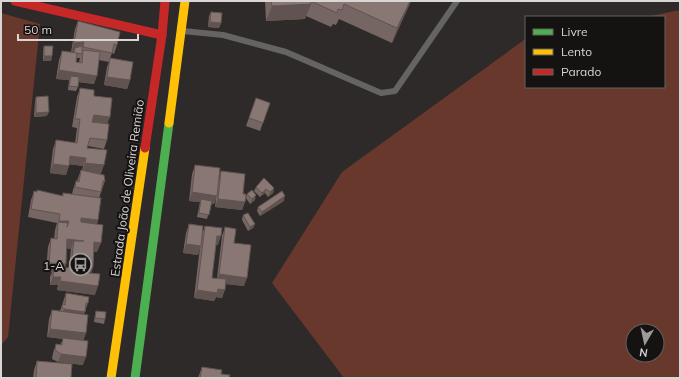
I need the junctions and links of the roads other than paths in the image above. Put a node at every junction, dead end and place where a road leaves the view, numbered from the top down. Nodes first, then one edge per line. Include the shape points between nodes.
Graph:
1 (15, 1) edge
2 (165, 1) edge
3 (185, 1) edge
4 (458, 1) edge
5 (182, 31) junction
6 (162, 35) junction
7 (111, 378) edge
8 (135, 378) edge

1 - 6 main road
2 - 6 main road, Estrada João de Oliveira Remião
3 - 5 main road
4 - 5 lane via 395,91 381,93 286,52 223,35
5 - 8 main road
6 - 7 main road, Estrada João de Oliveira Remião

